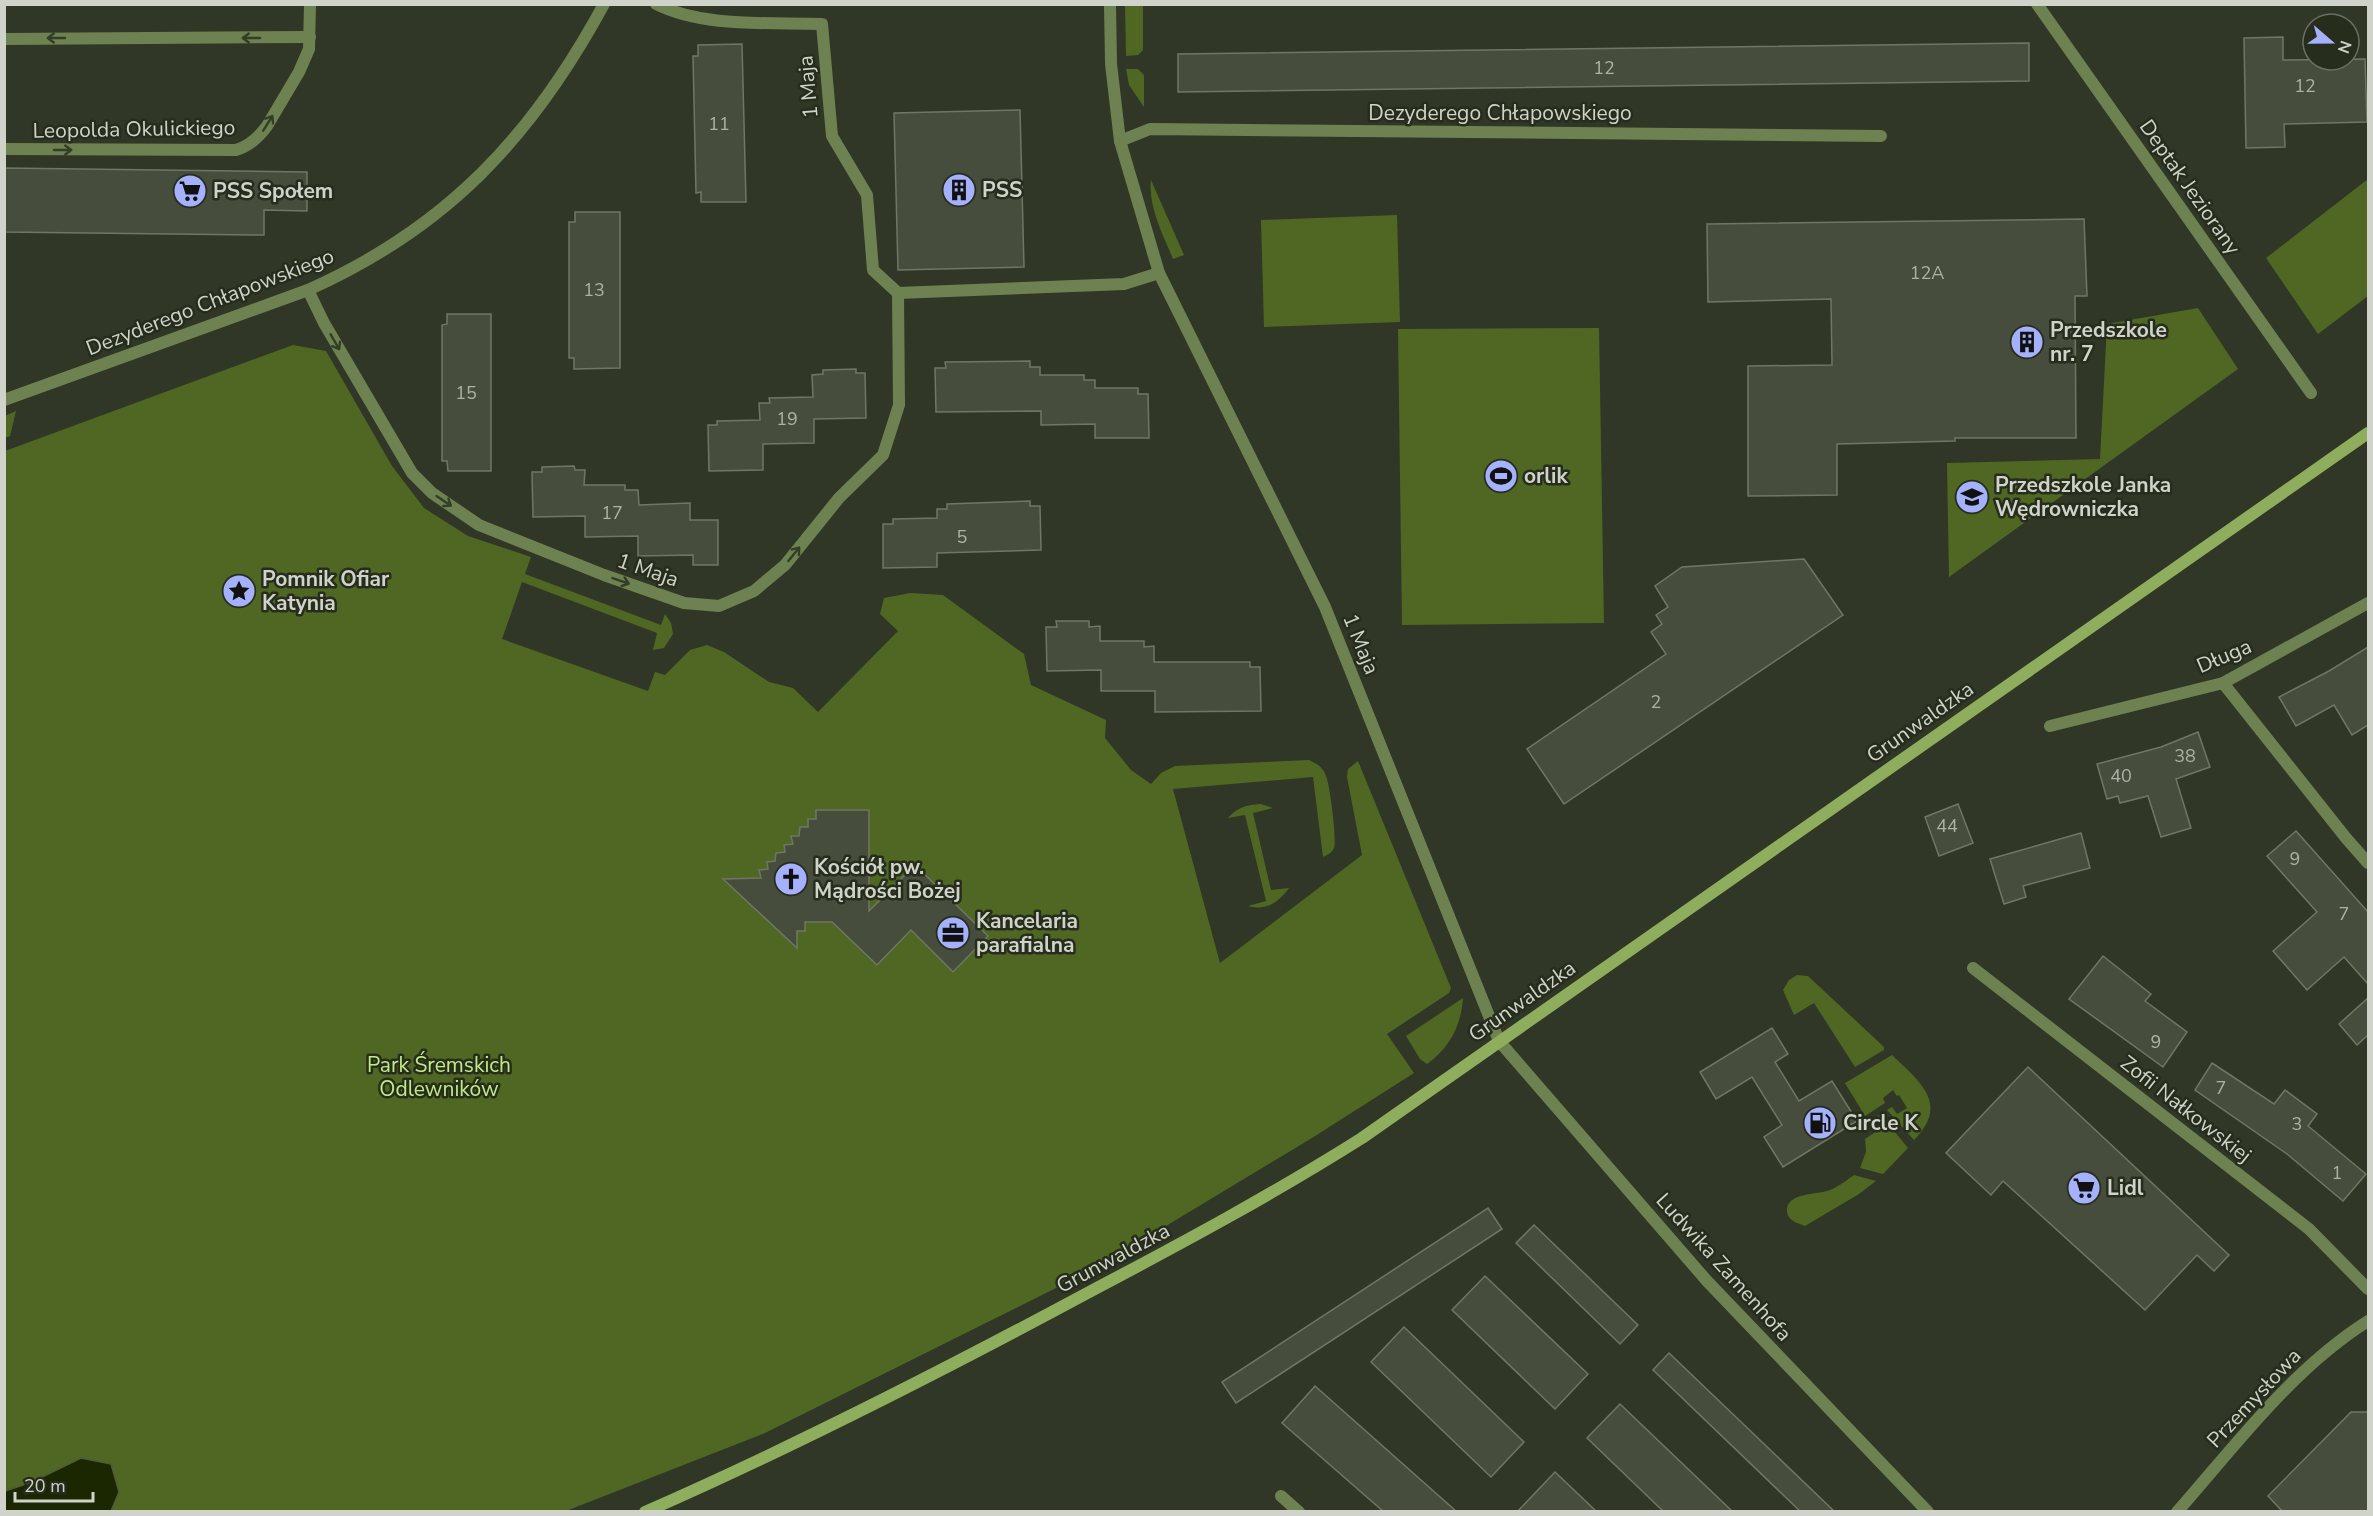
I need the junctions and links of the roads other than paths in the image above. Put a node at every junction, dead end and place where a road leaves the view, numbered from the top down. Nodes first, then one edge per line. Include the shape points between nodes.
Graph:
1 (310, 4) edge
2 (604, 4) edge
3 (656, 4) edge
4 (1110, 4) edge
5 (2037, 4) edge
6 (310, 37) junction
7 (4, 39) edge
8 (1881, 135) dead end
9 (1120, 141) junction
10 (4, 149) edge
11 (1159, 273) junction
12 (308, 290) junction
13 (898, 293) junction
14 (2311, 393) dead end
15 (4, 400) edge
16 (2368, 433) edge
17 (2368, 603) edge
18 (2223, 683) junction
19 (2050, 726) dead end
20 (2368, 863) edge
21 (1973, 968) dead end
22 (1499, 1041) junction
23 (2368, 1289) edge
24 (2368, 1321) edge
25 (1281, 1496) dead end
26 (645, 1512) edge
27 (1299, 1512) edge
28 (1928, 1512) edge
29 (2177, 1512) edge

1 - 6 street, Leopolda Okulickiego
2 - 12 street, Dezyderego Chłapowskiego via 534,114 483,173 449,204 391,245
3 - 13 street, 1 Maja via 701,19 822,24 832,136 867,195 873,270
4 - 9 street, 1 Maja
5 - 14 street, Deptak Jeziorany
6 -> 7 street
10 -> 6 street, Leopolda Okulickiego via 244,148 267,126 304,60
8 - 9 street, Dezyderego Chłapowskiego via 1150,129
9 - 11 street, 1 Maja
11 - 13 street via 1124,284
11 - 22 street, 1 Maja via 1324,607
12 -> 13 street, 1 Maja via 412,473 432,493 479,525 604,575 684,603 719,606 754,591 786,565 839,498 883,455 899,405
12 - 15 street, Dezyderego Chłapowskiego
16 - 22 main road, Grunwaldzka
17 - 18 street, Długa
18 - 19 street, Długa
18 - 20 street
21 - 23 street, Zofii Nałkowskiej via 2309,1229
22 - 26 main road, Grunwaldzka via 1312,1170 1170,1250 942,1371
22 - 28 street, Ludwika Zamenhofa via 1707,1281
24 - 29 street, Przemysłowa via 2344,1336 2284,1392
25 - 27 street

